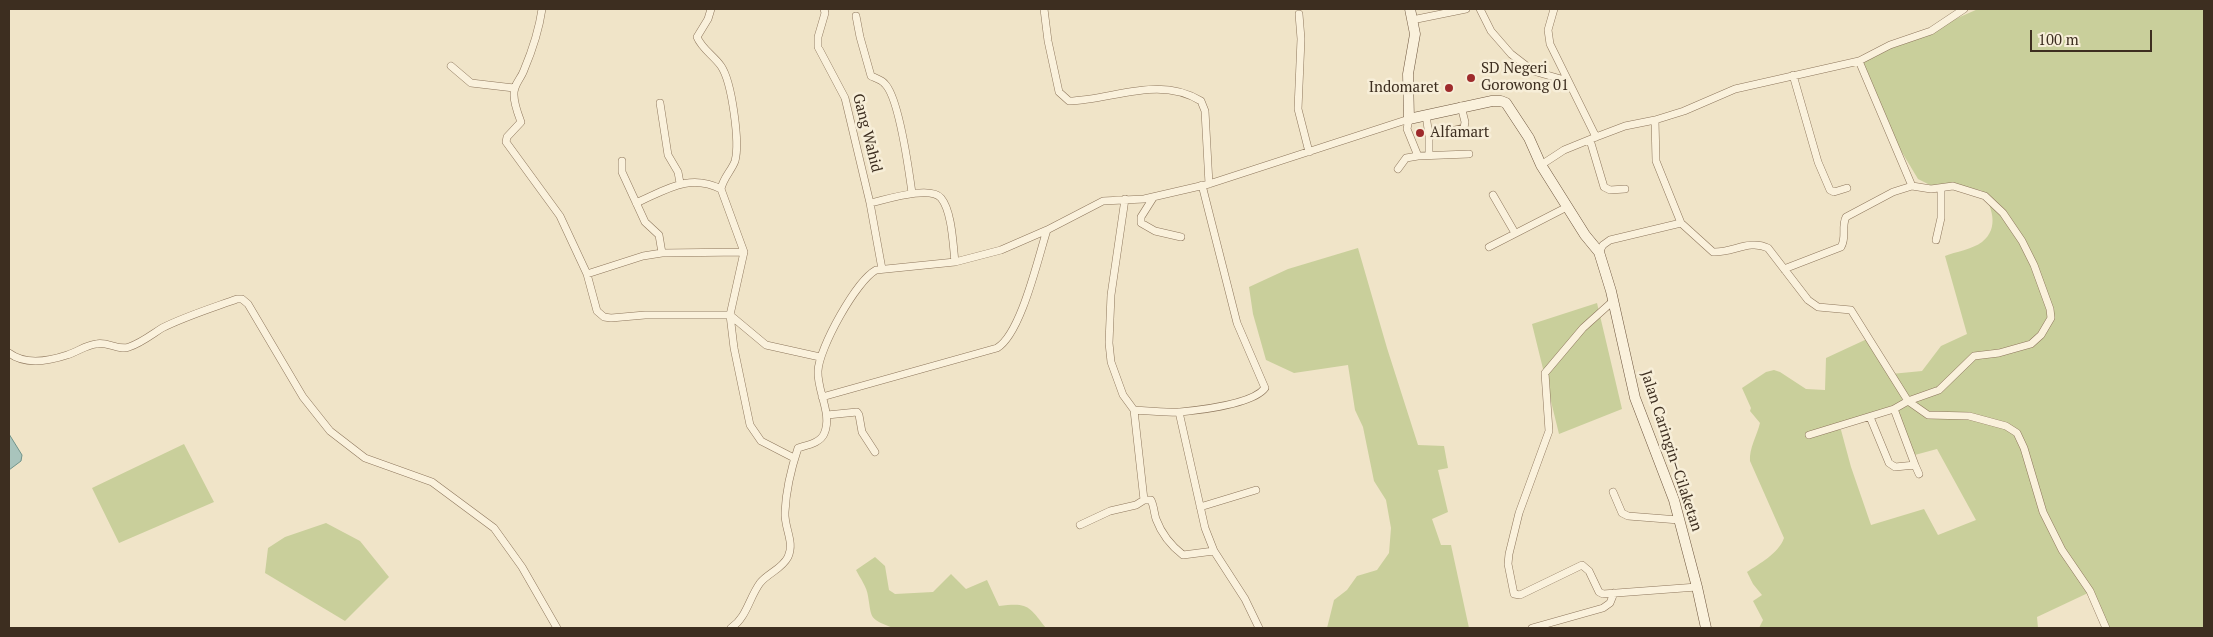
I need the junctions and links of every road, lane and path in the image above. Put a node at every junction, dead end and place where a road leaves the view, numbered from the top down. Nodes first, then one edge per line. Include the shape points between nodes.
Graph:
1 (542, 9) edge
2 (711, 9) edge
3 (824, 9) edge
4 (1044, 9) edge
5 (1410, 9) edge
6 (1466, 9) edge
7 (1480, 9) edge
8 (1554, 9) edge
9 (1964, 9) edge
10 (1299, 14) dead end
11 (856, 16) dead end
12 (1412, 20) junction
13 (1859, 61) junction
14 (451, 66) dead end
15 (1793, 75) junction
16 (1568, 81) junction
17 (514, 88) junction
18 (660, 103) dead end
19 (1461, 106) junction
20 (1426, 115) junction
21 (1409, 119) junction
22 (1655, 120) junction
23 (1429, 136) junction
24 (1593, 138) junction
25 (1308, 152) junction
26 (1469, 154) dead end
27 (1418, 156) junction
28 (1429, 156) junction
29 (622, 161) dead end
30 (1541, 165) junction
31 (1398, 169) dead end
32 (680, 183) junction
33 (1205, 185) junction
34 (1912, 186) junction
35 (721, 188) junction
36 (1847, 188) dead end
37 (1941, 188) junction
38 (1625, 189) dead end
39 (912, 193) junction
40 (1493, 195) dead end
41 (1153, 198) junction
42 (1124, 199) junction
43 (636, 203) junction
44 (870, 203) junction
45 (1567, 206) junction
46 (1681, 224) junction
47 (1047, 230) junction
48 (1515, 233) junction
49 (1181, 237) dead end
50 (1936, 240) dead end
51 (1489, 247) dead end
52 (744, 252) junction
53 (1599, 252) junction
54 (662, 253) junction
55 (955, 262) junction
56 (882, 269) junction
57 (1784, 269) junction
58 (587, 274) junction
59 (1613, 301) junction
60 (730, 315) junction
61 (9, 353) edge
62 (820, 357) junction
63 (822, 397) junction
64 (1908, 401) junction
65 (1894, 409) junction
66 (1134, 410) junction
67 (1179, 412) junction
68 (827, 416) junction
69 (1870, 417) junction
70 (1809, 435) dead end
71 (875, 452) dead end
72 (794, 458) junction
73 (1915, 465) junction
74 (1919, 474) dead end
75 (1256, 490) dead end
76 (1613, 492) dead end
77 (1144, 500) junction
78 (1200, 507) junction
79 (1679, 520) junction
80 (1080, 525) dead end
81 (1214, 551) junction
82 (1697, 587) junction
83 (1614, 593) junction
84 (557, 628) edge
85 (731, 628) edge
86 (1259, 628) edge
87 (1532, 628) edge
88 (1706, 628) edge
89 (2106, 628) edge

1 - 17 street via 526,66
2 - 35 street via 696,37 728,79 734,118 736,157
3 - 44 street, Gang Wahid via 818,47 845,98
4 - 33 street via 1060,92 1069,101 1152,89 1183,92 1200,101 1205,111
5 - 12 street
6 - 12 street
7 - 16 street via 1491,31 1511,54 1533,71
8 - 16 street via 1548,38
9 - 13 street via 1931,31 1890,45
10 - 25 street via 1298,108
11 - 39 street via 871,76 884,83 892,96
12 - 21 street via 1415,34 1408,74
13 - 15 street
13 - 34 street
14 - 17 street via 471,84
15 - 22 street via 1735,89
15 - 36 street via 1818,162 1830,190
16 - 24 street
17 - 58 street via 521,122 506,142 560,216
18 - 32 street via 668,155
19 - 20 street, Jalan Caringin–Cilaketan
19 - 23 street via 1464,128
19 - 30 street, Jalan Caringin–Cilaketan via 1492,101 1506,104 1529,138
20 - 21 street, Jalan Caringin–Cilaketan
20 - 23 street
21 - 25 street
21 - 27 street via 1407,129
22 - 24 street via 1625,126
22 - 46 street via 1656,161
23 - 28 street
24 - 30 street via 1564,150
24 - 38 street via 1604,187
25 - 33 street
26 - 28 street
27 - 28 street
27 - 31 street via 1406,158
29 - 43 street via 622,172
30 - 45 street, Jalan Caringin–Cilaketan
32 - 35 street via 710,183
32 - 43 street
33 - 41 street
33 - 67 street via 1237,323 1265,388 1242,401
34 - 37 street
34 - 57 street via 1846,217 1845,240 1841,247
35 - 52 street
37 - 50 street via 1941,218
37 - 64 street via 1953,186 1985,196 2003,213 2034,265 2051,318 2031,344 1974,356 1938,390
39 - 44 street
39 - 55 street via 934,194 941,198 948,214
40 - 48 street
41 - 42 street
41 - 49 street via 1140,219 1141,223
42 - 47 street via 1103,201
42 - 66 street via 1111,295 1109,343 1111,362 1122,395
43 - 54 street via 646,222 659,236
44 - 56 street, Gang Wahid
45 - 48 street
45 - 53 street, Jalan Caringin–Cilaketan via 1584,235
46 - 53 street via 1610,240
46 - 57 street via 1713,252 1759,244 1768,248
47 - 55 street via 1001,250
47 - 63 street via 1024,304 1006,343
48 - 51 street
52 - 54 street
52 - 60 street
53 - 59 street, Jalan Caringin–Cilaketan
54 - 58 street
55 - 56 street
56 - 62 street via 870,273 858,287
57 - 64 street via 1814,305 1851,310
58 - 60 street via 597,311 604,317
59 - 79 street, Jalan Caringin–Cilaketan via 1635,398
59 - 83 street via 1583,328 1545,373 1549,431 1519,513 1508,564 1516,596 1582,565 1589,571 1599,592
60 - 62 street via 766,345
60 - 72 street via 752,430 768,446
61 - 84 street via 30,362 66,355 95,344 106,343 126,349 162,328 237,299 242,300 248,304 303,397 330,431 365,458 432,482 494,528 522,567
62 - 63 street via 818,371
63 - 68 street
64 - 65 street
64 - 89 street via 1928,415 1969,416 2006,426 2016,433 2024,448 2043,512 2062,550 2090,591
65 - 69 street
65 - 73 street
66 - 67 street
66 - 77 street
67 - 78 street
68 - 71 street via 857,412 862,432
68 - 72 street via 823,437 798,448
69 - 70 street
69 - 73 street via 1889,463 1895,467
72 - 85 street via 784,514 791,551 783,565 761,583 745,613
73 - 74 street
75 - 78 street
76 - 79 street via 1622,513 1628,516
77 - 80 street
77 - 81 street via 1153,502 1155,518 1163,534 1169,544 1183,555
78 - 81 street
79 - 82 street, Jalan Caringin–Cilaketan
81 - 86 street via 1245,599
82 - 83 street
82 - 88 street, Jalan Caringin–Cilaketan
83 - 87 street via 1610,603 1603,608

